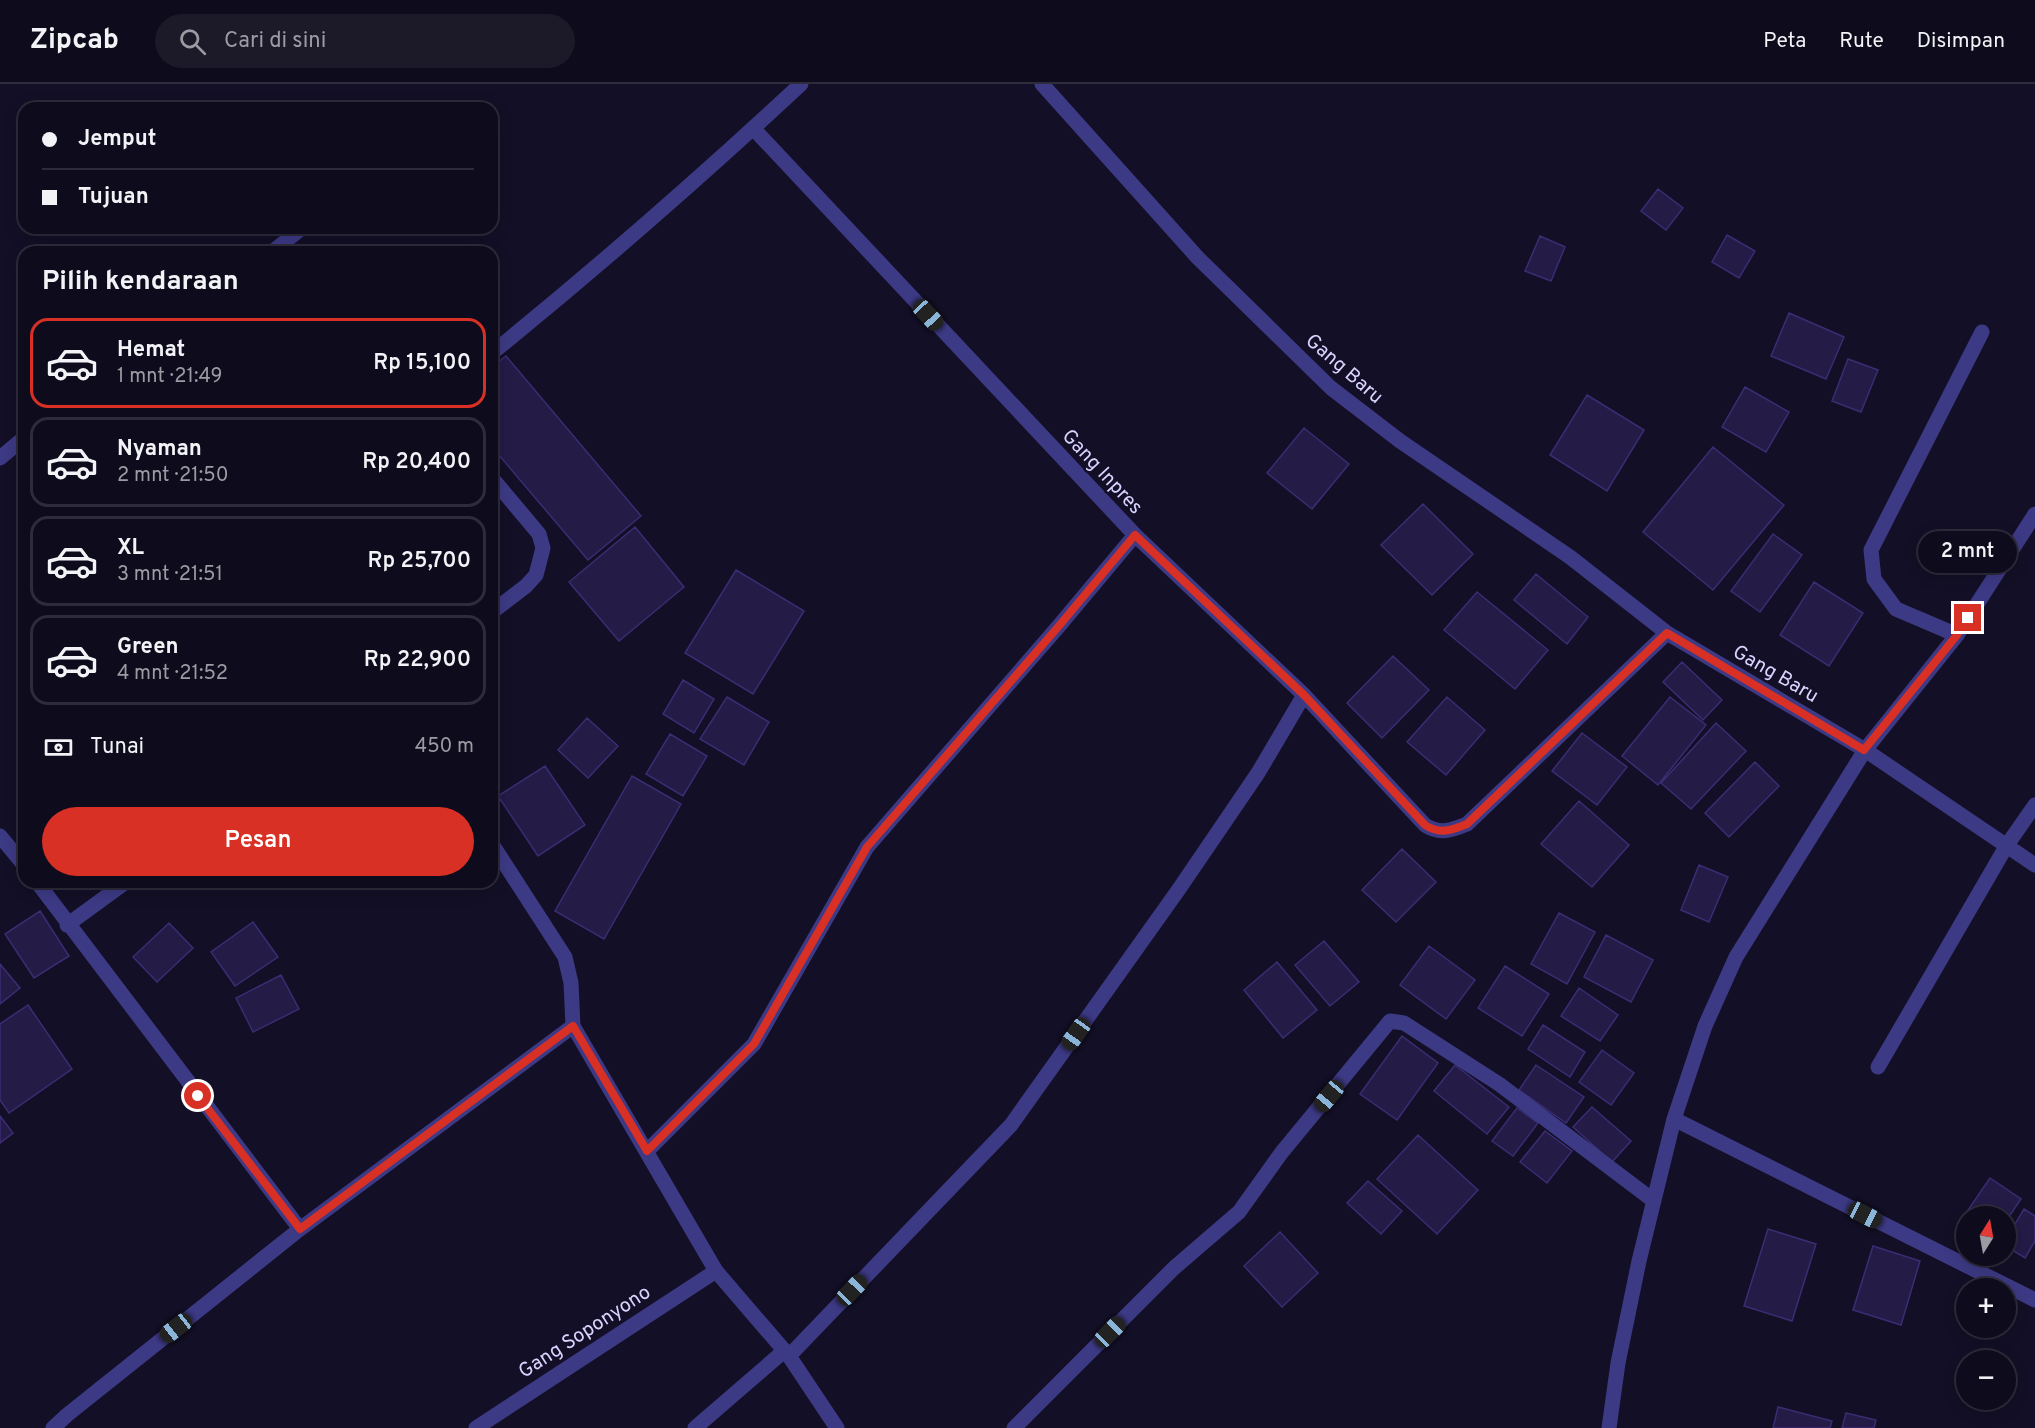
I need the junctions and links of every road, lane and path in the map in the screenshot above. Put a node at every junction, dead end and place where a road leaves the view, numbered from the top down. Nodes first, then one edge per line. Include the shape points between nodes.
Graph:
1 (801, 84) edge
2 (1042, 84) edge
3 (753, 128) junction
4 (294, 234) edge
5 (280, 246) edge
6 (1982, 332) dead end
7 (498, 348) edge
8 (18, 443) edge
9 (0, 458) edge
10 (498, 485) edge
11 (2035, 514) edge
12 (1135, 535) junction
13 (498, 607) edge
14 (1667, 633) junction
15 (1957, 635) junction
16 (1304, 695) junction
17 (1864, 750) junction
18 (2035, 805) edge
19 (1, 838) edge
20 (2007, 845) junction
21 (498, 852) edge
22 (18, 858) edge
23 (2035, 865) edge
24 (41, 888) edge
25 (118, 888) edge
26 (67, 925) junction
27 (573, 1026) junction
28 (1878, 1067) dead end
29 (1674, 1119) junction
30 (647, 1151) junction
31 (1654, 1201) junction
32 (300, 1229) junction
33 (716, 1271) junction
34 (2035, 1300) edge
35 (786, 1354) junction
36 (53, 1428) edge
37 (476, 1428) edge
38 (695, 1428) edge
39 (837, 1428) edge
40 (1014, 1428) edge
41 (1609, 1428) edge

1 - 3 street
2 - 14 street, Gang Baru via 1198,258 1331,388 1400,441 1570,557
3 - 7 street
3 - 12 street, Gang Inpres
4 - 5 street
6 - 15 street via 1871,550 1874,579 1896,609
8 - 9 street
10 - 13 street via 539,534 543,548 536,575
11 - 15 street
12 - 16 street, Gang Inpres
12 - 30 street via 867,847 754,1044
14 - 16 street, Gang Inpres via 1467,824 1444,832 1425,825
14 - 17 street, Gang Baru
15 - 17 street
16 - 35 street via 1258,773 1011,1125
17 - 20 street, Gang Baru
17 - 29 street via 1736,957 1705,1026
18 - 20 street
19 - 22 street
20 - 23 street, Gang Baru
20 - 28 street
21 - 27 street via 565,957
24 - 26 street
25 - 26 street
26 - 32 street
27 - 30 street
27 - 32 street
29 - 31 street
29 - 34 street
30 - 33 street
31 - 40 street via 1499,1084 1404,1023 1390,1021 1282,1152 1239,1212 1174,1268
31 - 41 street via 1618,1363
32 - 36 street
33 - 35 street
33 - 37 street, Gang Soponyono
35 - 38 street
35 - 39 street

